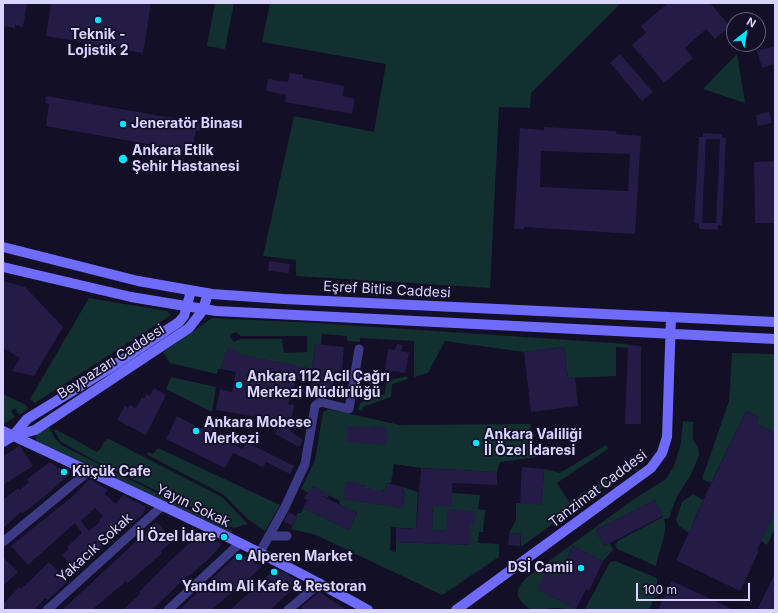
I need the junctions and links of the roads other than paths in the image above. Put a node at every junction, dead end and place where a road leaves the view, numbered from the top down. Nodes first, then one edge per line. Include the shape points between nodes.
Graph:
1 (3, 247) edge
2 (3, 267) edge
3 (191, 291) junction
4 (208, 293) junction
5 (187, 307) junction
6 (203, 310) junction
7 (671, 318) junction
8 (775, 322) edge
9 (670, 335) junction
10 (775, 339) edge
11 (359, 349) dead end
12 (3, 431) edge
13 (13, 436) junction
14 (3, 442) edge
15 (90, 470) junction
16 (162, 506) junction
17 (269, 536) junction
18 (287, 536) dead end
19 (3, 542) edge
20 (239, 544) junction
21 (259, 554) junction
22 (320, 583) junction
23 (47, 610) edge
24 (168, 610) edge
25 (288, 610) edge
26 (368, 610) edge
27 (456, 610) edge

1 - 3 main road, Eşref Bitlis Caddesi via 120,277
2 - 5 main road via 131,297
3 - 4 main road, Eşref Bitlis Caddesi
3 - 5 main road, Beypazarı Caddesi
4 - 6 main road, Beypazarı Caddesi
4 - 7 main road, Eşref Bitlis Caddesi
5 - 6 main road
5 - 13 main road, Beypazarı Caddesi via 179,322 110,368 27,418
6 - 9 main road
6 - 13 main road, Beypazarı Caddesi via 193,324 182,333 35,430
7 - 8 main road, Eşref Bitlis Caddesi
7 - 9 main road, Tanzimat Caddesi
9 - 10 main road
9 - 27 main road, Tanzimat Caddesi via 668,435 657,462 605,503
11 - 17 street via 349,409 320,402 315,406 305,464
12 - 13 main road, Yayın Sokak
13 - 14 main road, Beypazarı Caddesi
13 - 15 main road, Yayın Sokak
15 - 16 main road, Yayın Sokak
15 - 19 street
16 - 20 main road, Yayın Sokak
16 - 23 street, Yakacık Sokak
17 - 18 street
17 - 21 street
20 - 21 main road, Yayın Sokak
20 - 24 street
21 - 22 main road, Yayın Sokak
22 - 25 street
22 - 26 main road, Yayın Sokak

